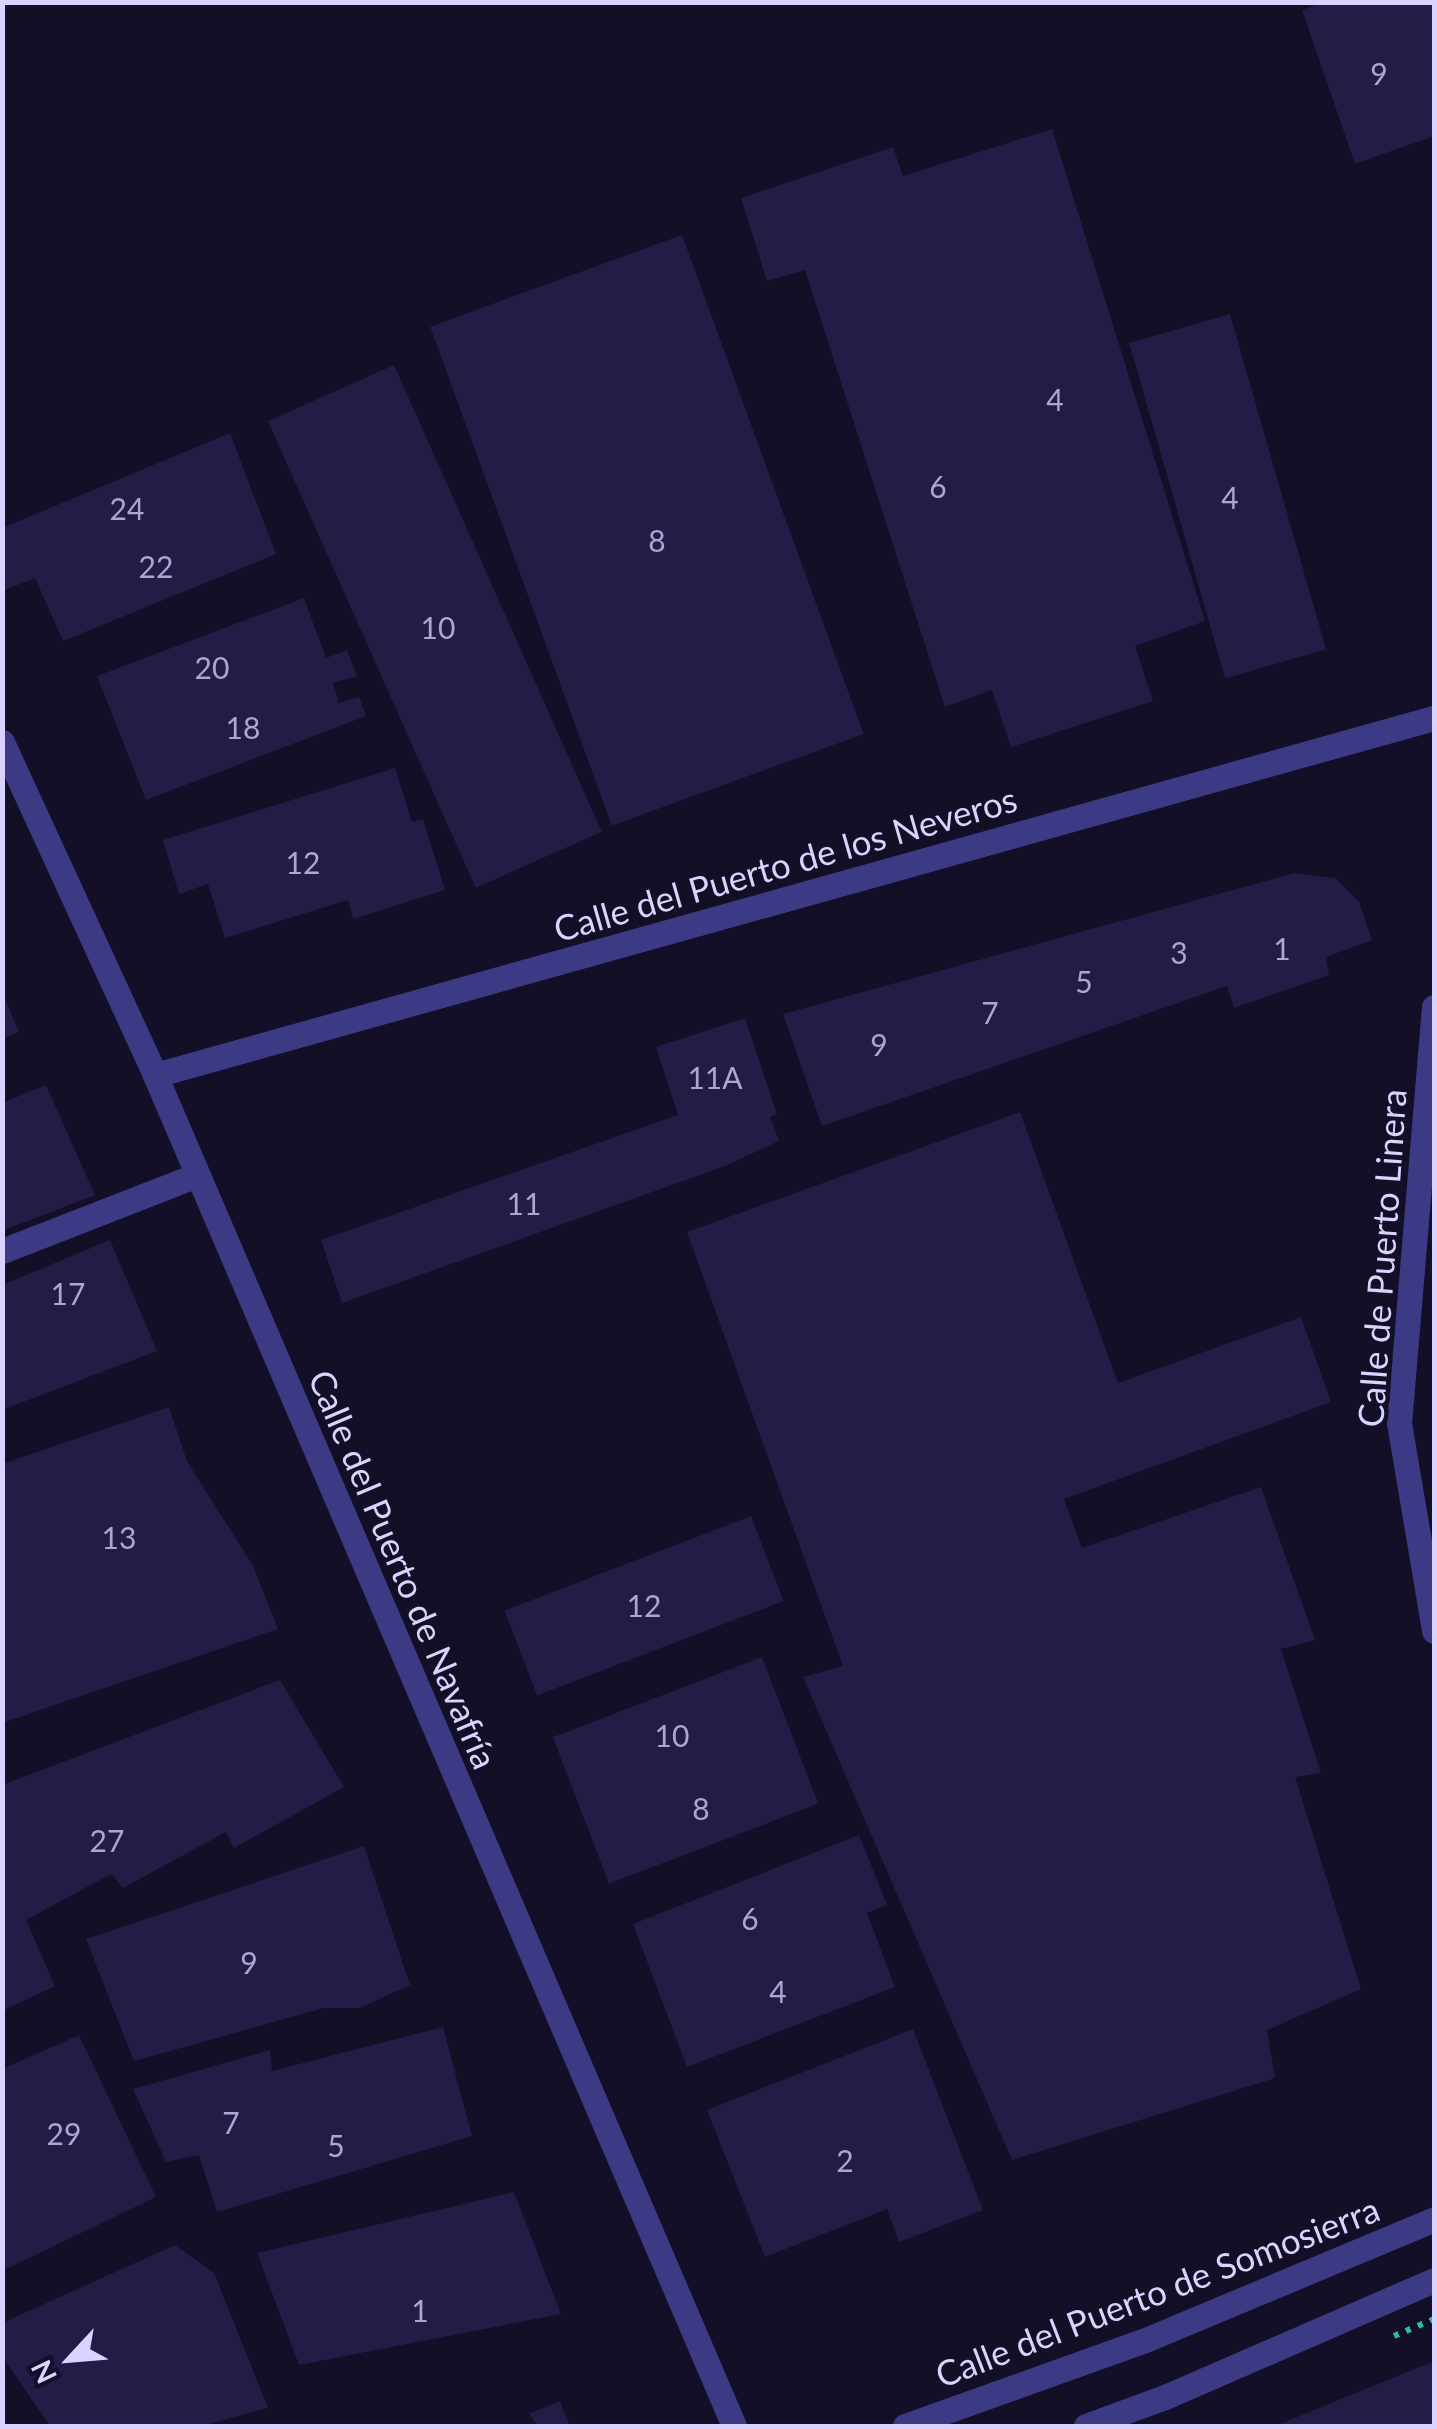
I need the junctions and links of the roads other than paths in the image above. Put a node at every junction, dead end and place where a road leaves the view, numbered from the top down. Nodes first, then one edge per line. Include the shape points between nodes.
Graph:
1 (1434, 718) edge
2 (2, 742) edge
3 (1434, 1008) edge
4 (155, 1075) junction
5 (197, 1175) junction
6 (2, 1251) edge
7 (1434, 1631) edge
8 (1434, 2219) edge
9 (1434, 2280) edge
10 (734, 2426) edge
11 (905, 2426) edge
12 (1086, 2426) edge

1 - 4 street, Calle del Puerto de los Neveros
2 - 4 street, Calle del Puerto de Navafría
3 - 7 street, Calle de Puerto Linera via 1399,1423
4 - 5 street, Calle del Puerto de Navafría
5 - 6 street
5 - 10 street, Calle del Puerto de Navafría
8 - 11 street, Calle del Puerto de Somosierra via 1143,2341
9 - 12 street

